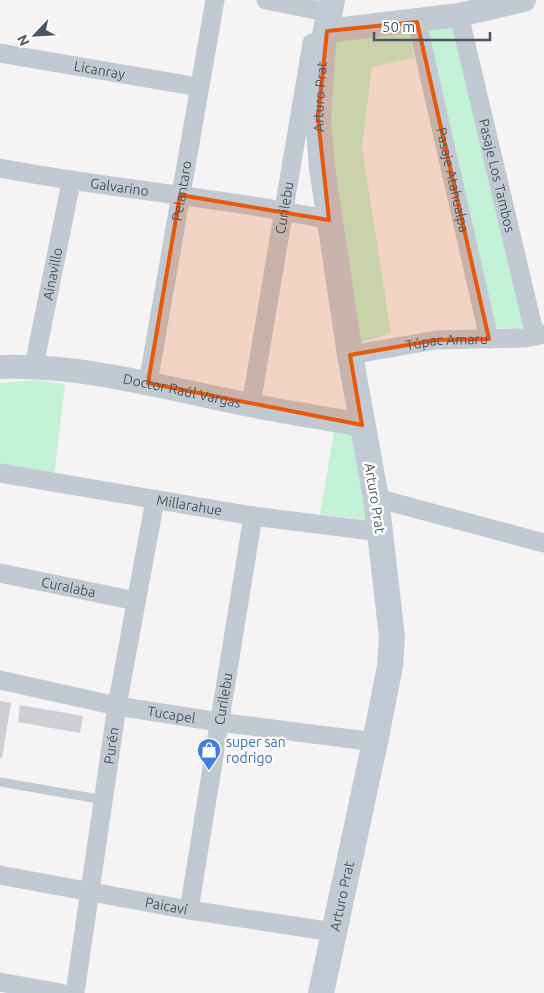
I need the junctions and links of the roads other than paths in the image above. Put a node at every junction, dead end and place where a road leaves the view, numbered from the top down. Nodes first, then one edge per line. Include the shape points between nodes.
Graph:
1 (214, 0) edge
2 (266, 0) edge
3 (524, 0) edge
4 (327, 13) edge
5 (459, 15) junction
6 (417, 22) junction
7 (0, 53) edge
8 (199, 88) junction
9 (0, 168) edge
10 (71, 182) junction
11 (180, 195) junction
12 (284, 210) junction
13 (329, 220) junction
14 (539, 335) edge
15 (488, 339) junction
16 (350, 355) junction
17 (34, 366) junction
18 (0, 367) edge
19 (148, 383) junction
20 (251, 405) junction
21 (362, 425) junction
22 (0, 473) edge
23 (376, 498) junction
24 (155, 500) junction
25 (253, 516) junction
26 (381, 532) junction
27 (544, 543) edge
28 (0, 573) edge
29 (136, 601) junction
30 (0, 680) edge
31 (117, 706) junction
32 (219, 722) junction
33 (375, 742) junction
34 (0, 782) edge
35 (104, 800) junction
36 (0, 875) edge
37 (91, 892) junction
38 (189, 910) junction
39 (333, 932) junction
40 (0, 982) edge
41 (61, 993) edge
42 (75, 993) edge
43 (321, 993) edge

1 - 8 street, Pelantaro
2 - 4 street
3 - 5 street
4 - 6 street
4 - 12 street, Curilebu
4 - 13 main road, Arturo Prat via 318,118
5 - 6 street
5 - 14 street, Pasaje Los Tambos
6 - 15 street, Pasaje Atahualpa
7 - 8 street, Licanray
8 - 11 street, Pelantaro
9 - 10 street, Galvarino
10 - 11 street, Galvarino
10 - 17 street, Ainavillo
11 - 12 street, Galvarino
11 - 19 street, Pelantaro
12 - 13 street, Galvarino
12 - 20 street, Curilebu
13 - 16 main road, Arturo Prat
14 - 15 street, Túpac Amaru
15 - 16 street, Túpac Amaru via 436,340
16 - 21 main road, Arturo Prat
17 - 18 street, Doctor Raúl Vargas
17 - 19 street, Doctor Raúl Vargas
19 - 20 street, Doctor Raúl Vargas
20 - 21 street, Doctor Raúl Vargas
21 - 23 main road, Arturo Prat
22 - 24 street, Millarahue
23 - 26 main road, Arturo Prat
23 - 27 street
24 - 25 street, Millarahue
24 - 29 street, Purén
25 - 26 street, Millarahue
25 - 32 street, Curilebu
26 - 33 main road, Arturo Prat via 392,637 390,666
28 - 29 street, Curalaba
29 - 31 street, Purén
30 - 31 street, Tucapel
31 - 32 street, Tucapel
31 - 35 street, Purén
32 - 33 street, Tucapel
32 - 38 street, Curilebu
33 - 39 main road, Arturo Prat
34 - 35 lane
35 - 37 street, Purén
36 - 37 street, Paicaví
37 - 38 street, Paicaví
37 - 42 street, Purén
38 - 39 street, Paicaví
39 - 43 main road, Arturo Prat
40 - 41 street

